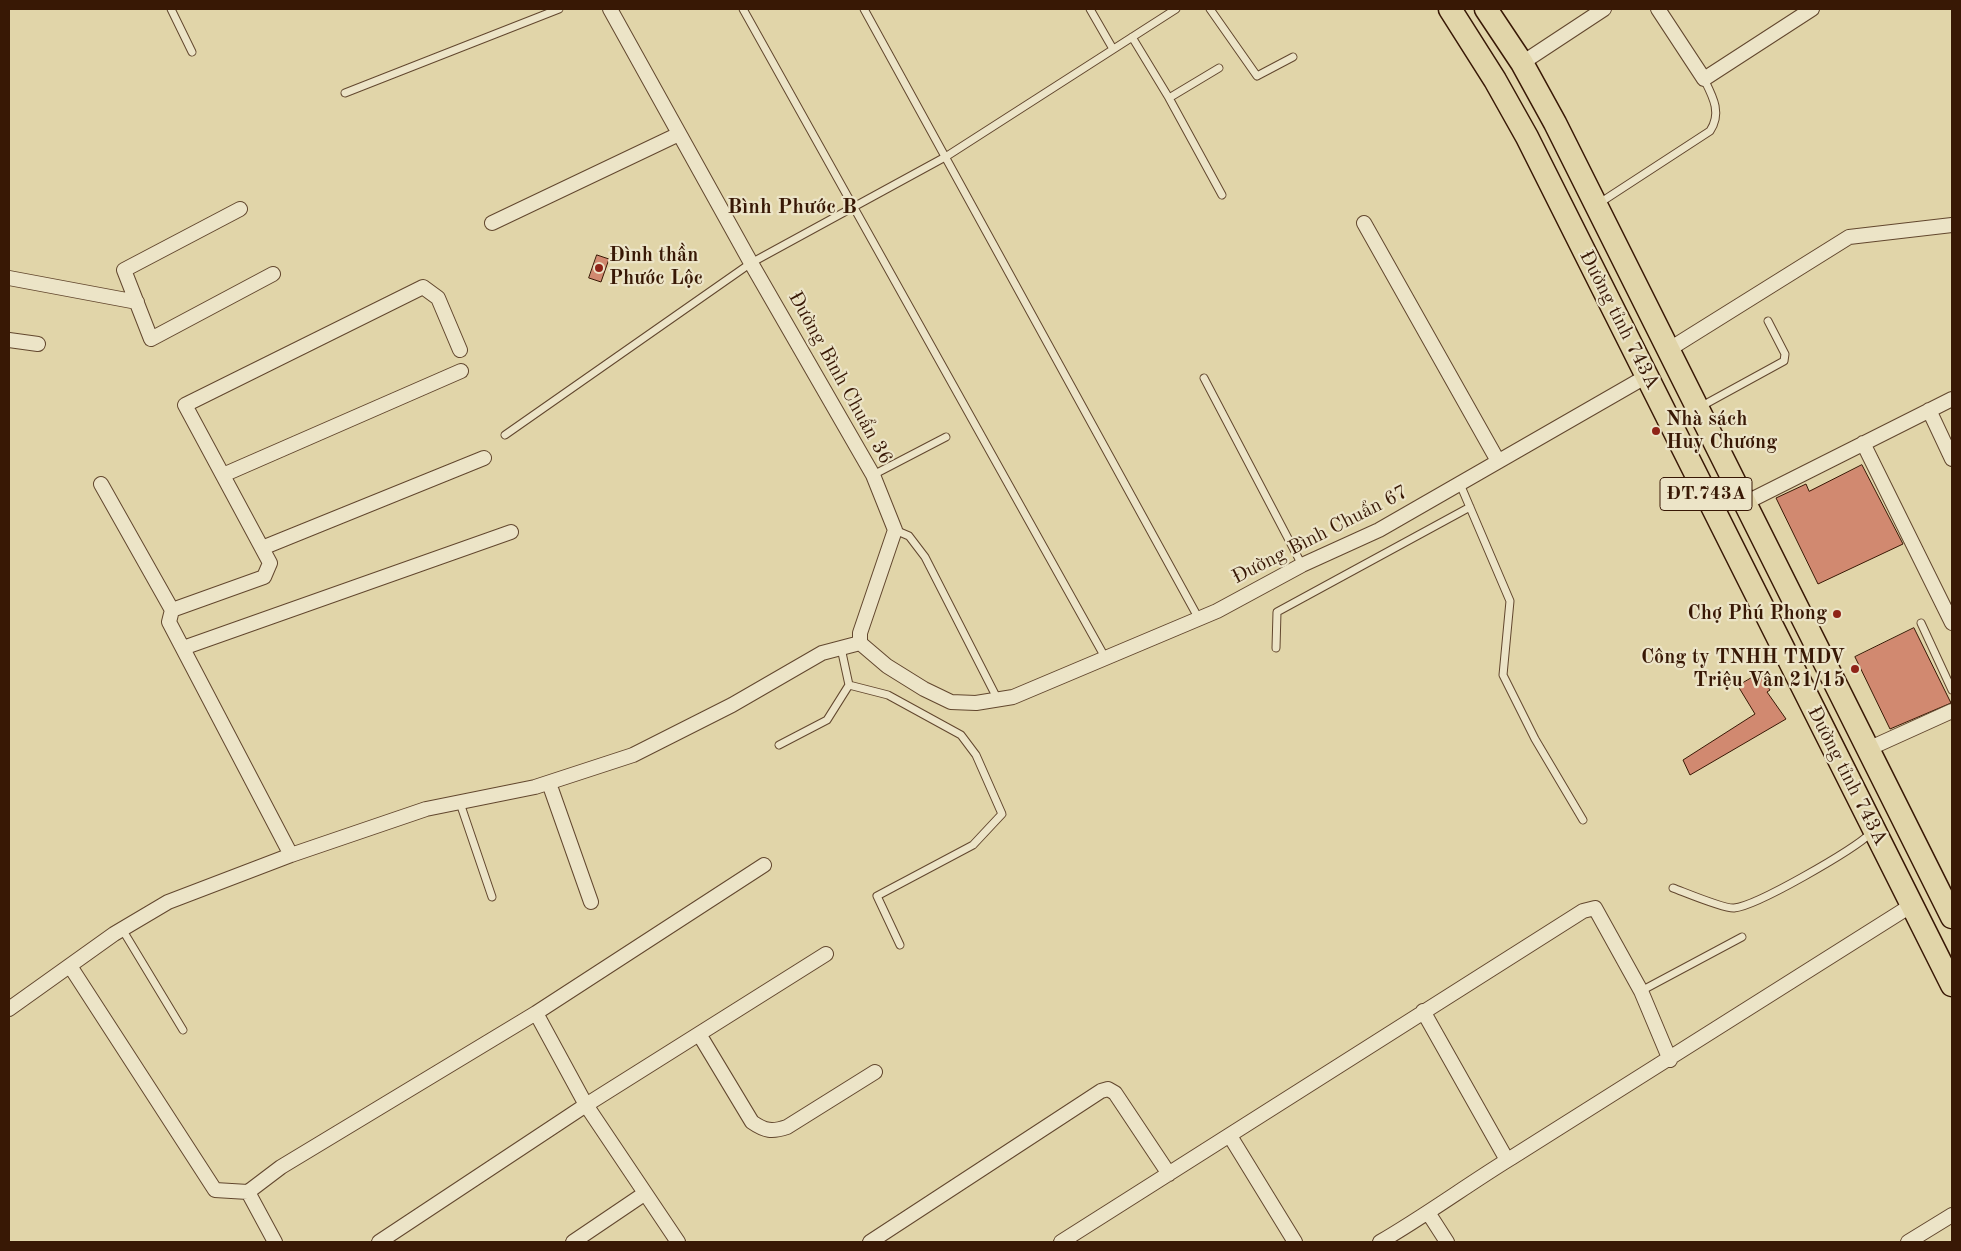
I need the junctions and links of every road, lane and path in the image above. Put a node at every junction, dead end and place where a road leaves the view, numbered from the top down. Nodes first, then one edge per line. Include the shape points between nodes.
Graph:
1 (172, 9) edge
2 (559, 9) edge
3 (610, 9) edge
4 (743, 9) edge
5 (864, 9) edge
6 (1090, 9) edge
7 (1176, 9) edge
8 (1210, 9) edge
9 (1450, 9) edge
10 (1486, 9) edge
11 (1604, 9) edge
12 (1658, 9) edge
13 (1812, 9) edge
14 (1132, 37) junction
15 (1113, 49) junction
16 (192, 52) dead end
17 (1292, 57) dead end
18 (1522, 63) junction
19 (1219, 68) dead end
20 (1704, 79) junction
21 (345, 93) dead end
22 (1169, 98) junction
23 (679, 134) junction
24 (946, 156) junction
25 (1222, 195) dead end
26 (1596, 206) junction
27 (853, 207) junction
28 (240, 209) dead end
29 (492, 223) dead end
30 (1364, 224) dead end
31 (1952, 225) edge
32 (751, 264) junction
33 (273, 274) dead end
34 (9, 278) edge
35 (137, 302) junction
36 (1768, 321) dead end
37 (9, 340) edge
38 (38, 344) dead end
39 (460, 350) dead end
40 (1668, 350) junction
41 (461, 371) dead end
42 (1647, 376) junction
43 (1204, 378) dead end
44 (1952, 399) edge
45 (1698, 409) junction
46 (1929, 410) junction
47 (505, 435) dead end
48 (946, 437) dead end
49 (1863, 443) junction
50 (484, 458) dead end
51 (1952, 459) edge
52 (1498, 461) junction
53 (873, 475) junction
54 (223, 476) junction
55 (101, 484) dead end
56 (1460, 484) junction
57 (1745, 503) junction
58 (1470, 507) junction
59 (895, 530) junction
60 (512, 532) dead end
61 (262, 548) junction
62 (1302, 565) junction
63 (172, 610) junction
64 (1199, 619) junction
65 (1921, 623) dead end
66 (1952, 623) edge
67 (860, 643) junction
68 (183, 648) junction
69 (841, 648) junction
70 (1276, 648) dead end
71 (1106, 659) junction
72 (849, 685) junction
73 (1952, 690) edge
74 (998, 700) junction
75 (1952, 711) edge
76 (779, 745) dead end
77 (1868, 749) junction
78 (549, 783) junction
79 (460, 802) junction
80 (1583, 820) dead end
81 (1874, 830) junction
82 (291, 855) junction
83 (764, 865) dead end
84 (1672, 888) dead end
85 (492, 897) dead end
86 (591, 902) dead end
87 (1912, 905) junction
88 (1952, 917) edge
89 (122, 929) junction
90 (1742, 937) dead end
91 (900, 945) dead end
92 (826, 954) dead end
93 (70, 966) junction
94 (1952, 985) edge
95 (1641, 991) junction
96 (9, 1009) edge
97 (1423, 1011) junction
98 (536, 1013) junction
99 (183, 1030) dead end
100 (700, 1034) junction
101 (1670, 1060) junction
102 (874, 1072) dead end
103 (586, 1105) junction
104 (1230, 1136) junction
105 (1507, 1160) junction
106 (1170, 1174) junction
107 (248, 1192) junction
108 (644, 1194) junction
109 (1429, 1214) junction
110 (1952, 1215) edge
111 (275, 1242) edge
112 (379, 1242) edge
113 (573, 1242) edge
114 (678, 1242) edge
115 (870, 1242) edge
116 (1061, 1242) edge
117 (1296, 1242) edge
118 (1380, 1242) edge
119 (1447, 1242) edge
120 (1908, 1242) edge

1 - 16 lane
2 - 21 lane
3 - 23 street, Đường Bình Chuẩn 36
4 - 27 lane
5 - 24 lane
6 - 15 lane
7 - 14 lane
8 - 17 lane via 1257,76
9 - 42 main road, Đường tỉnh 743A / ĐT.743A via 1527,138
10 - 18 main road, Đường tỉnh 743A / ĐT.743A
11 - 18 street
12 - 20 street
13 - 20 street
14 - 15 lane
14 - 22 lane
15 - 24 lane
18 - 26 main road, Đường tỉnh 743A / ĐT.743A
19 - 22 lane
20 - 26 lane via 1717,111 1710,131
22 - 25 lane
23 - 29 street
23 - 32 street, Đường Bình Chuẩn 36
24 - 27 lane
24 - 64 lane
26 - 40 main road, Đường tỉnh 743A / ĐT.743A
27 - 32 lane
27 - 71 lane
28 - 35 street via 124,270
30 - 52 street
31 - 40 street via 1849,238
32 - 47 lane
32 - 53 street, Đường Bình Chuẩn 36
33 - 35 street via 150,339
34 - 35 street
36 - 45 lane via 1785,354 1784,360
37 - 38 street
39 - 54 street via 438,298 422,287 185,406
40 - 45 main road, Đường tỉnh 743A / ĐT.743A
41 - 54 street
42 - 52 street, Đường Bình Chuẩn 67
42 - 81 main road, Đường tỉnh 743A / ĐT.743A
43 - 62 lane
44 - 46 street
45 - 57 main road, Đường tỉnh 743A / ĐT.743A
46 - 49 street
46 - 51 street
48 - 53 lane
49 - 57 street
49 - 66 street
50 - 61 street
52 - 56 street, Đường Bình Chuẩn 67
53 - 59 street, Đường Bình Chuẩn 36
54 - 61 street
55 - 63 street
56 - 58 lane
56 - 62 street, Đường Bình Chuẩn 67 via 1378,530
57 - 77 main road, Đường tỉnh 743A / ĐT.743A
58 - 70 lane via 1277,612
58 - 80 lane via 1510,601 1503,675 1535,739
59 - 67 street via 860,633
59 - 74 lane via 909,536 925,557
60 - 68 street
61 - 63 street via 270,563 264,577
62 - 64 street, Đường Bình Chuẩn 67
63 - 68 street via 169,622
64 - 71 street, Đường Bình Chuẩn 67
65 - 73 lane
67 - 69 street
67 - 74 street via 887,666 924,690 951,702
68 - 82 street
69 - 72 lane
69 - 78 street via 822,653 732,705 634,754
71 - 74 street, Đường Bình Chuẩn 67 via 1013,697
72 - 76 lane via 827,720
72 - 91 lane via 888,696 961,735 976,754 1002,814 973,845 877,896
75 - 77 street
77 - 88 main road, Đường tỉnh 743A / ĐT.743A
78 - 79 street
78 - 86 street
79 - 82 street via 426,809
79 - 85 lane
81 - 84 lane via 1849,849 1756,902 1733,908
81 - 87 main road, Đường tỉnh 743A / ĐT.743A
82 - 89 street via 168,902
83 - 98 street
87 - 94 main road, Đường tỉnh 743A / ĐT.743A
87 - 101 street
89 - 93 street
89 - 99 lane
90 - 95 lane
92 - 100 street
93 - 96 street
93 - 107 street via 215,1190
95 - 97 street via 1595,908 1583,911
95 - 101 street
97 - 104 street
97 - 105 street
98 - 103 street
98 - 107 street via 281,1167
100 - 102 street via 752,1122 764,1130 777,1131 788,1127
100 - 103 street
101 - 105 street
103 - 108 street
103 - 112 street
104 - 106 street
104 - 117 street
105 - 109 street
106 - 115 street via 1115,1093 1101,1091
106 - 116 street
107 - 111 street
108 - 113 street
108 - 114 street
109 - 118 street
109 - 119 street
110 - 120 street

